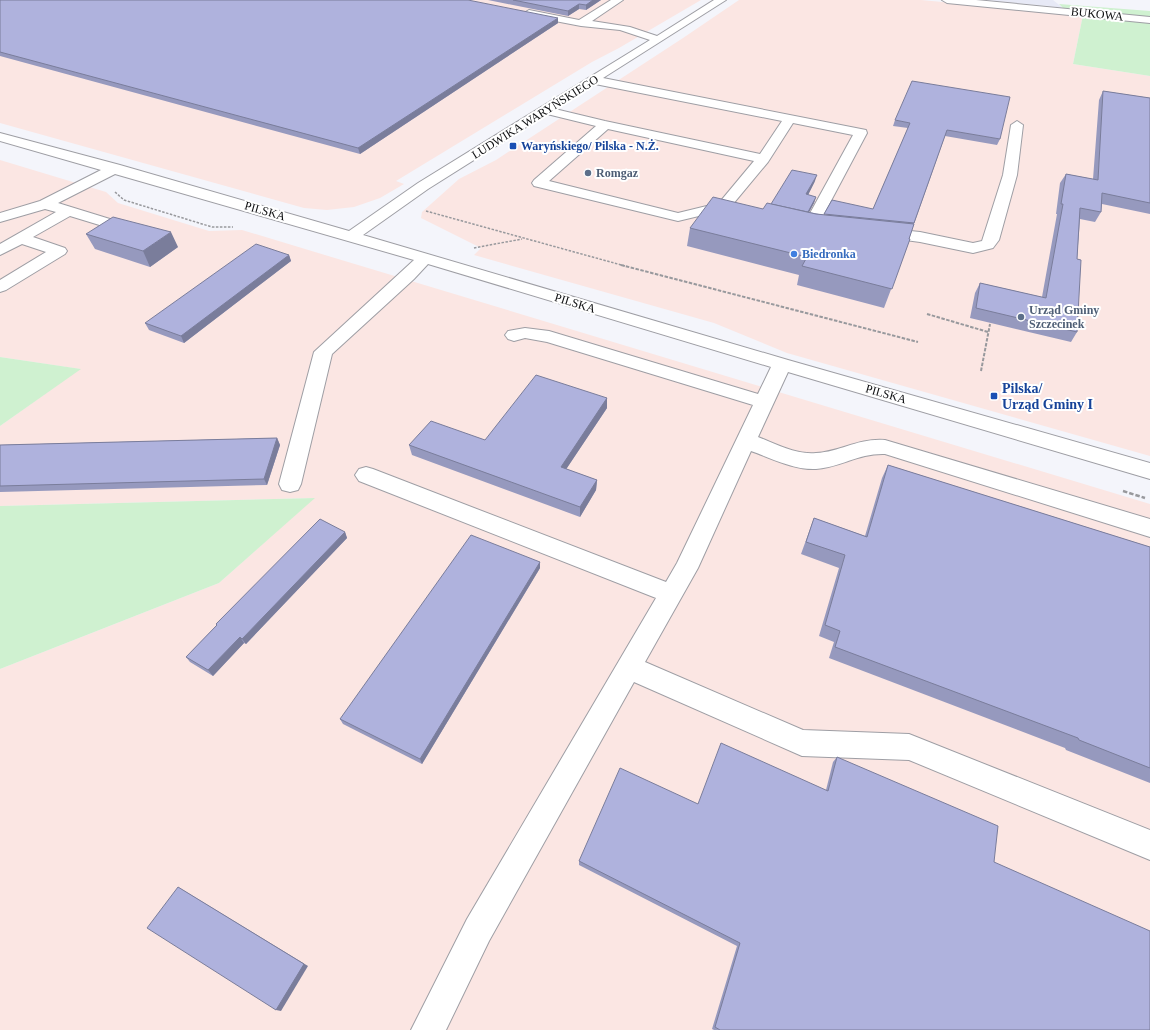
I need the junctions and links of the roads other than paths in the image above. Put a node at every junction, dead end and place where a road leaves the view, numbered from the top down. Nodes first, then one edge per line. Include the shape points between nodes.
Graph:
1 (618, 0) edge
2 (721, 0) edge
3 (947, 0) edge
4 (518, 11) edge
5 (1150, 20) edge
6 (581, 24) junction
7 (658, 40) junction
8 (594, 80) junction
9 (546, 110) junction
10 (790, 119) junction
11 (605, 125) junction
12 (1017, 125) dead end
13 (0, 137) edge
14 (763, 159) junction
15 (115, 168) junction
16 (45, 204) junction
17 (724, 206) junction
18 (68, 211) junction
19 (746, 211) edge
20 (0, 218) edge
21 (797, 223) edge
22 (811, 226) junction
23 (827, 228) edge
24 (866, 232) edge
25 (148, 235) edge
26 (351, 236) junction
27 (20, 238) junction
28 (0, 250) edge
29 (425, 258) junction
30 (0, 287) edge
31 (514, 335) dead end
32 (782, 364) junction
33 (764, 402) junction
34 (746, 441) junction
35 (1150, 471) edge
36 (366, 475) dead end
37 (290, 484) dead end
38 (1150, 528) edge
39 (671, 594) junction
40 (629, 667) junction
41 (1150, 845) edge
42 (428, 1030) edge

1 - 6 street
2 - 7 street, LUDWIKA WARYŃSKIEGO
3 - 5 street, BUKOWA
4 - 6 street
6 - 7 street via 638,39
7 - 8 street, LUDWIKA WARYŃSKIEGO
8 - 9 street, LUDWIKA WARYŃSKIEGO
8 - 10 street
9 - 11 street
9 - 26 street, LUDWIKA WARYŃSKIEGO via 423,186
10 - 14 street
10 - 22 street via 861,133
11 - 14 street
11 - 17 street via 539,183 678,217
12 - 24 street via 1010,175 988,245 973,248 920,238
13 - 15 street, PILSKA
14 - 17 street
15 - 16 street
15 - 26 street, PILSKA
16 - 18 street
16 - 20 street
17 - 19 street
18 - 25 street
18 - 27 street
21 - 22 street
22 - 23 street
26 - 29 street, PILSKA
27 - 28 street
27 - 30 street via 59,251
29 - 32 street, PILSKA
29 - 37 street via 323,352
31 - 33 street via 525,333 549,336
32 - 33 street
32 - 35 street, PILSKA
33 - 34 street
34 - 38 street via 801,460 814,461 864,446 885,447
34 - 39 street via 686,568
36 - 39 street
39 - 40 street
40 - 41 street via 802,743 909,747
40 - 42 street via 478,930

